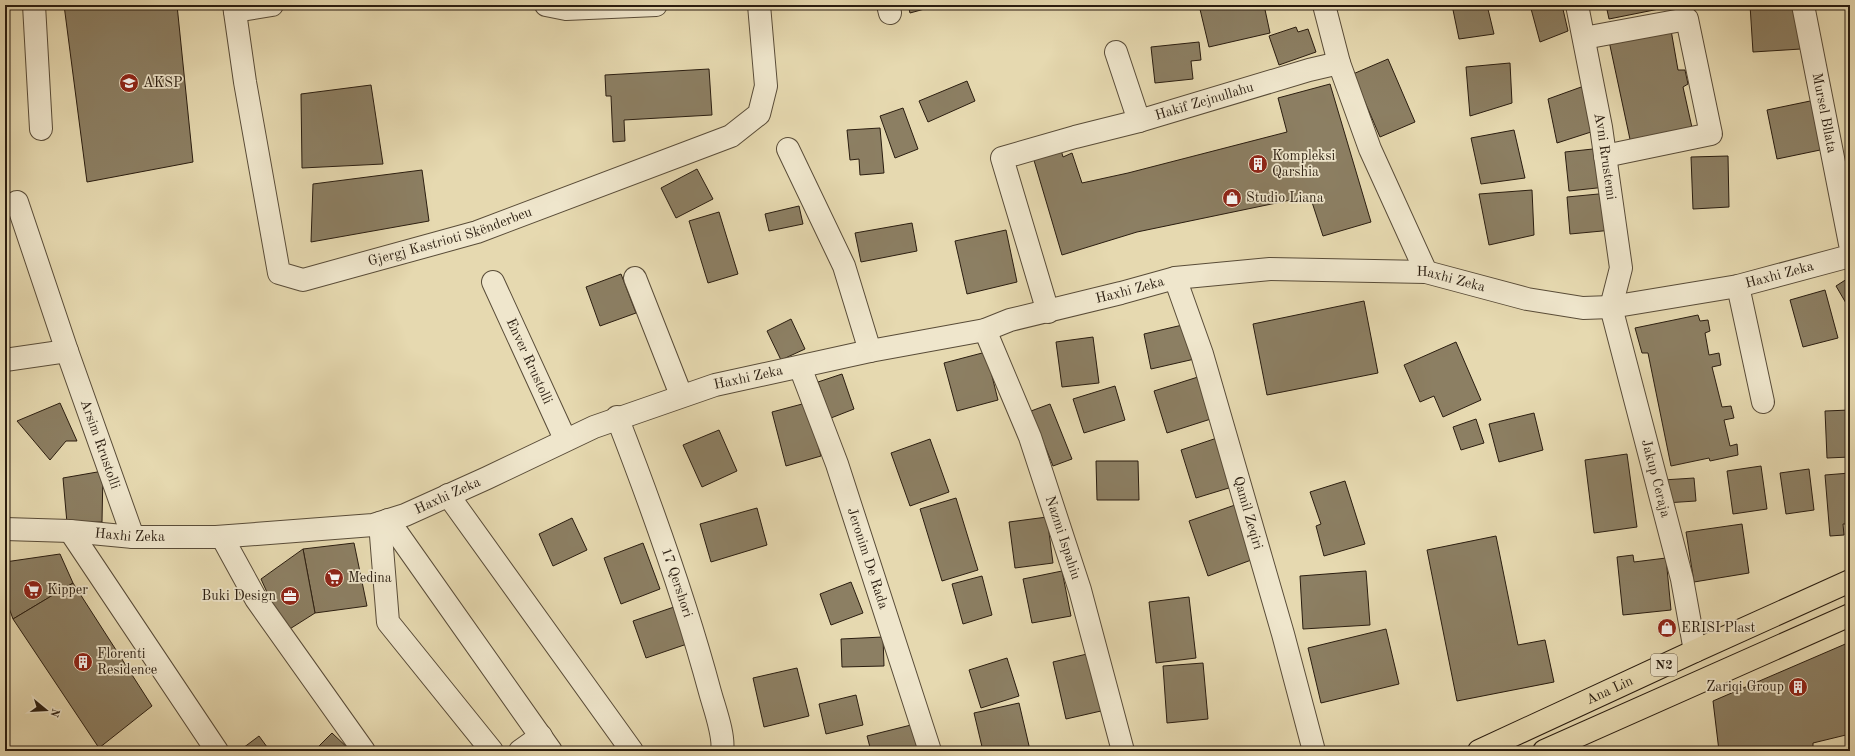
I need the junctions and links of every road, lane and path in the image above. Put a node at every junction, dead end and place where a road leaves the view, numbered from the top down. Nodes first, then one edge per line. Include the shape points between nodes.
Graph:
1 (34, 5) edge
2 (272, 5) edge
3 (546, 5) edge
4 (656, 5) edge
5 (759, 5) edge
6 (1324, 5) edge
7 (1577, 5) edge
8 (1803, 5) edge
9 (234, 8) edge
10 (1584, 38) junction
11 (1116, 52) dead end
12 (1339, 63) junction
13 (1139, 121) junction
14 (41, 129) dead end
15 (788, 150) dead end
16 (1605, 156) junction
17 (17, 202) dead end
18 (1850, 244) edge
19 (1850, 256) edge
20 (1426, 272) junction
21 (635, 278) dead end
22 (1175, 278) junction
23 (492, 282) dead end
24 (1738, 286) junction
25 (1611, 307) junction
26 (1048, 312) junction
27 (985, 330) junction
28 (67, 351) junction
29 (870, 351) junction
30 (5, 360) edge
31 (800, 367) junction
32 (681, 395) junction
33 (1763, 402) dead end
34 (617, 417) junction
35 (565, 440) junction
36 (448, 495) junction
37 (384, 521) junction
38 (5, 529) edge
39 (70, 530) junction
40 (133, 537) junction
41 (222, 537) junction
42 (1850, 581) edge
43 (1850, 615) edge
44 (1695, 651) junction
45 (546, 744) edge
46 (217, 751) edge
47 (364, 751) edge
48 (492, 751) edge
49 (520, 751) edge
50 (632, 751) edge
51 (722, 751) edge
52 (930, 751) edge
53 (1123, 751) edge
54 (1314, 751) edge
55 (1479, 751) edge
56 (1544, 751) edge

1 - 14 street
2 - 9 street
3 - 4 street via 566,9
5 - 9 street, Gjergj Kastrioti Skënderbeu via 766,86 759,114 731,136 477,232 303,280 279,273
6 - 12 street
7 - 10 street, Avni Rrustemi
8 - 18 street, Mursel Bllata
10 - 16 street, Avni Rrustemi
10 - 16 street via 1687,19 1711,134
11 - 13 street, Hakif Zejnullahu
12 - 13 street, Hakif Zejnullahu
12 - 20 street via 1370,149
13 - 26 street via 1002,158
15 - 29 street via 844,266
16 - 25 street, Avni Rrustemi via 1621,268
17 - 28 street, Arsim Rrustolli
19 - 24 street, Haxhi Zeka
20 - 22 street, Haxhi Zeka via 1270,268
20 - 25 street, Haxhi Zeka via 1528,299 1583,308
21 - 32 street
22 - 26 street, Haxhi Zeka
22 - 54 street, Qamil Zeqiri via 1202,354
23 - 35 street, Enver Rrustolli
24 - 25 street, Haxhi Zeka
24 - 33 street
25 - 44 street, Jakup Ceraja via 1682,579
26 - 27 street, Haxhi Zeka via 1010,320
27 - 29 street, Haxhi Zeka
27 - 53 street, Nazmi Ispahiu via 1030,437 1080,590
28 - 30 street
28 - 40 street, Arsim Rrustolli
29 - 31 street, Haxhi Zeka
31 - 32 street, Haxhi Zeka via 715,384
31 - 52 street, Jeronim De Rada via 837,464
32 - 34 street, Haxhi Zeka
34 - 35 street, Haxhi Zeka
34 - 51 street, 17 Qershori via 696,639 718,724
35 - 36 street, Haxhi Zeka
36 - 37 street, Haxhi Zeka via 405,515
36 - 50 street
37 - 41 street, Haxhi Zeka via 300,532
37 - 45 street
37 - 48 street via 388,622
38 - 39 street, Haxhi Zeka
39 - 40 street, Haxhi Zeka
39 - 46 street
40 - 41 street, Haxhi Zeka
41 - 47 street via 256,599
42 - 44 main road, Ana Lin / N2
43 - 56 main road, Ana Lin / N2
44 - 55 main road, Ana Lin / N2
45 - 49 street

